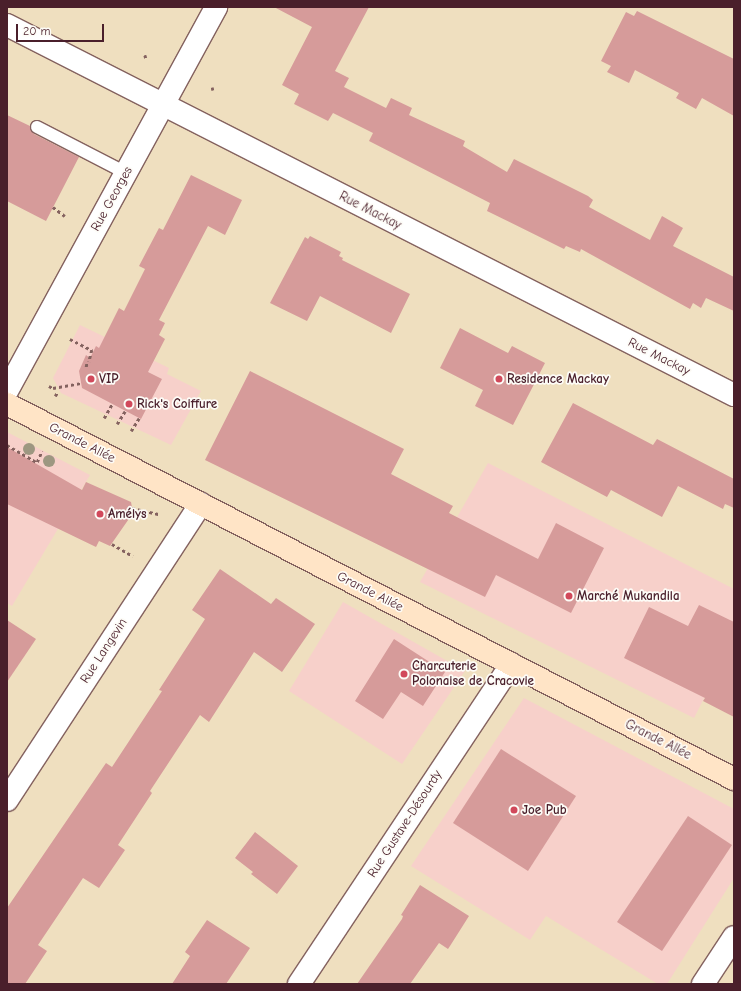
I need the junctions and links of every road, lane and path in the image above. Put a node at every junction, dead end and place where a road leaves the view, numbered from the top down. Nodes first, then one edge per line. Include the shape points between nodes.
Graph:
1 (216, 7) edge
2 (7, 25) edge
3 (163, 104) junction
4 (37, 127) dead end
5 (126, 173) junction
6 (53, 207) dead end
7 (65, 216) dead end
8 (70, 339) dead end
9 (86, 367) dead end
10 (81, 383) dead end
11 (49, 386) dead end
12 (7, 391) edge
13 (734, 395) edge
14 (7, 404) edge
15 (112, 404) dead end
16 (125, 411) dead end
17 (104, 418) dead end
18 (139, 418) dead end
19 (117, 424) dead end
20 (131, 431) dead end
21 (7, 445) edge
22 (40, 454) dead end
23 (201, 504) junction
24 (132, 508) dead end
25 (158, 514) dead end
26 (112, 544) dead end
27 (133, 556) dead end
28 (512, 664) junction
29 (734, 779) edge
30 (7, 800) edge
31 (734, 937) edge
32 (299, 984) edge
33 (703, 984) edge

1 - 3 street, Rue Georges
2 - 3 street, Rue Mackay
3 - 5 street, Rue Georges
3 - 13 street, Rue Mackay
4 - 5 lane
5 - 12 street, Rue Georges
6 - 7 path
8 - 9 path via 92,350
10 - 11 path via 53,388
14 - 23 main road, Grande Allée
15 - 17 path
16 - 19 path
18 - 20 path
21 - 22 path via 37,462
23 - 28 main road, Grande Allée
23 - 30 street, Rue Langevin
24 - 25 path
26 - 27 path
28 - 29 main road, Grande Allée
28 - 32 street, Rue Gustave-Désourdy
31 - 33 street

